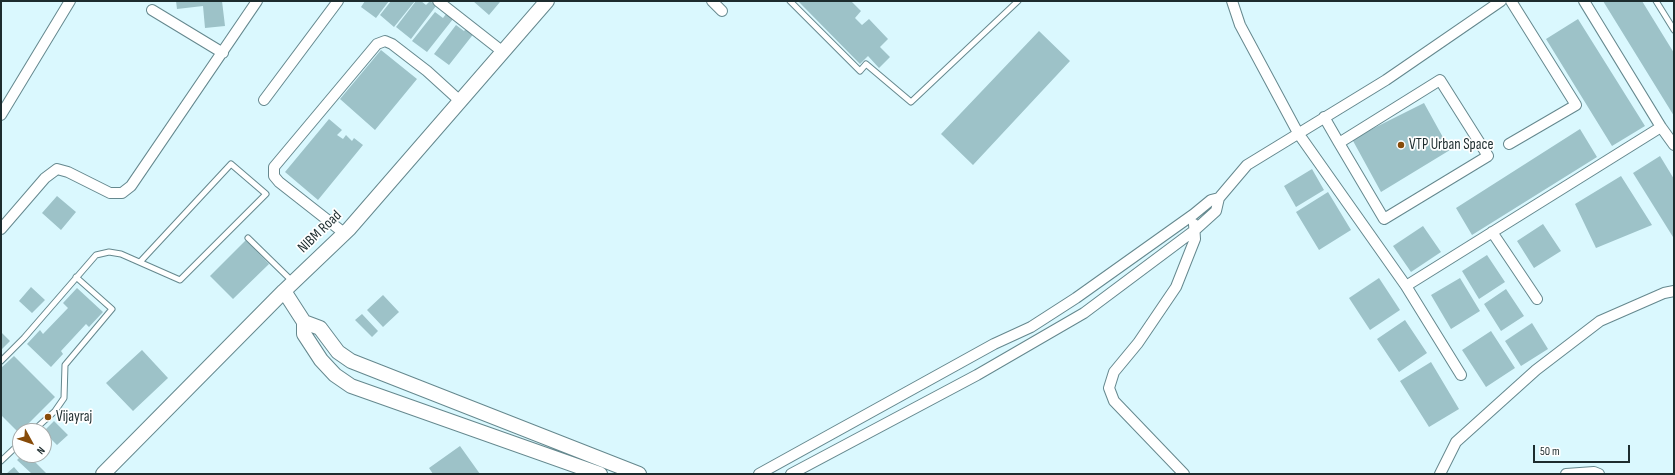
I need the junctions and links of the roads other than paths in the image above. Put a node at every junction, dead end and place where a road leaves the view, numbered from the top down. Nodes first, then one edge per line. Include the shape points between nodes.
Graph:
1 (257, 1) edge
2 (338, 1) edge
3 (438, 1) edge
4 (547, 1) edge
5 (712, 1) edge
6 (790, 1) edge
7 (1018, 1) edge
8 (1232, 1) edge
9 (1501, 1) edge
10 (1511, 1) edge
11 (1584, 1) edge
12 (1656, 1) edge
13 (66, 2) edge
14 (152, 10) dead end
15 (722, 11) dead end
16 (1674, 30) edge
17 (503, 52) junction
18 (222, 53) junction
19 (264, 100) dead end
20 (460, 101) junction
21 (1, 116) edge
22 (1324, 117) junction
23 (1661, 127) junction
24 (1298, 133) junction
25 (1339, 143) junction
26 (1509, 144) dead end
27 (1674, 145) edge
28 (1219, 198) junction
29 (1194, 214) junction
30 (1, 228) edge
31 (1194, 230) junction
32 (1492, 232) junction
33 (344, 233) junction
34 (248, 238) dead end
35 (140, 262) junction
36 (76, 277) junction
37 (288, 286) junction
38 (1406, 286) junction
39 (1674, 291) edge
40 (1537, 299) dead end
41 (304, 322) junction
42 (1, 361) edge
43 (1461, 375) dead end
44 (42, 423) edge
45 (12, 451) edge
46 (1, 461) edge
47 (103, 474) edge
48 (600, 474) edge
49 (639, 474) edge
50 (759, 474) edge
51 (791, 474) edge
52 (1184, 474) edge
53 (1440, 474) edge
54 (1566, 474) edge
55 (1599, 474) edge

1 - 18 street
2 - 19 street
3 - 17 street
4 - 17 street, NIBM Road
5 - 15 street
6 - 7 lane via 860,71 866,64 911,102
8 - 24 street via 1240,25
9 - 22 street via 1386,80
10 - 26 street via 1576,105
11 - 23 street
12 - 16 lane
13 - 21 street
14 - 18 street
17 - 20 street, NIBM Road
18 - 30 street via 131,186 122,193 110,193 57,169 45,178
20 - 33 street, NIBM Road
20 - 33 street via 392,44 385,41 377,44 274,167 274,176 279,182
22 - 24 street
22 - 25 street
23 - 27 street
23 - 32 street
24 - 28 street via 1247,166
24 - 38 street
25 - 25 street via 1384,219 1488,156 1440,80
28 - 29 street via 1211,200
28 - 31 street via 1216,211
29 - 31 street
29 - 50 street via 1031,327 994,344
31 - 51 street via 1084,313
31 - 52 street via 1195,238 1176,288 1138,343 1114,372 1109,388 1114,401
32 - 38 street
32 - 40 street
33 - 37 street, NIBM Road
34 - 37 lane
35 - 35 lane via 180,280 266,194 231,164
35 - 36 lane via 109,252 96,255
36 - 42 lane
36 - 44 lane via 112,308 65,365 64,398
37 - 41 street
37 - 47 street, NIBM Road
38 - 43 street
39 - 53 street via 1600,321 1542,365 1456,442
41 - 48 street via 304,334 321,360 335,375 351,386
41 - 49 street via 320,328 338,352 350,361
45 - 46 lane
54 - 55 street

